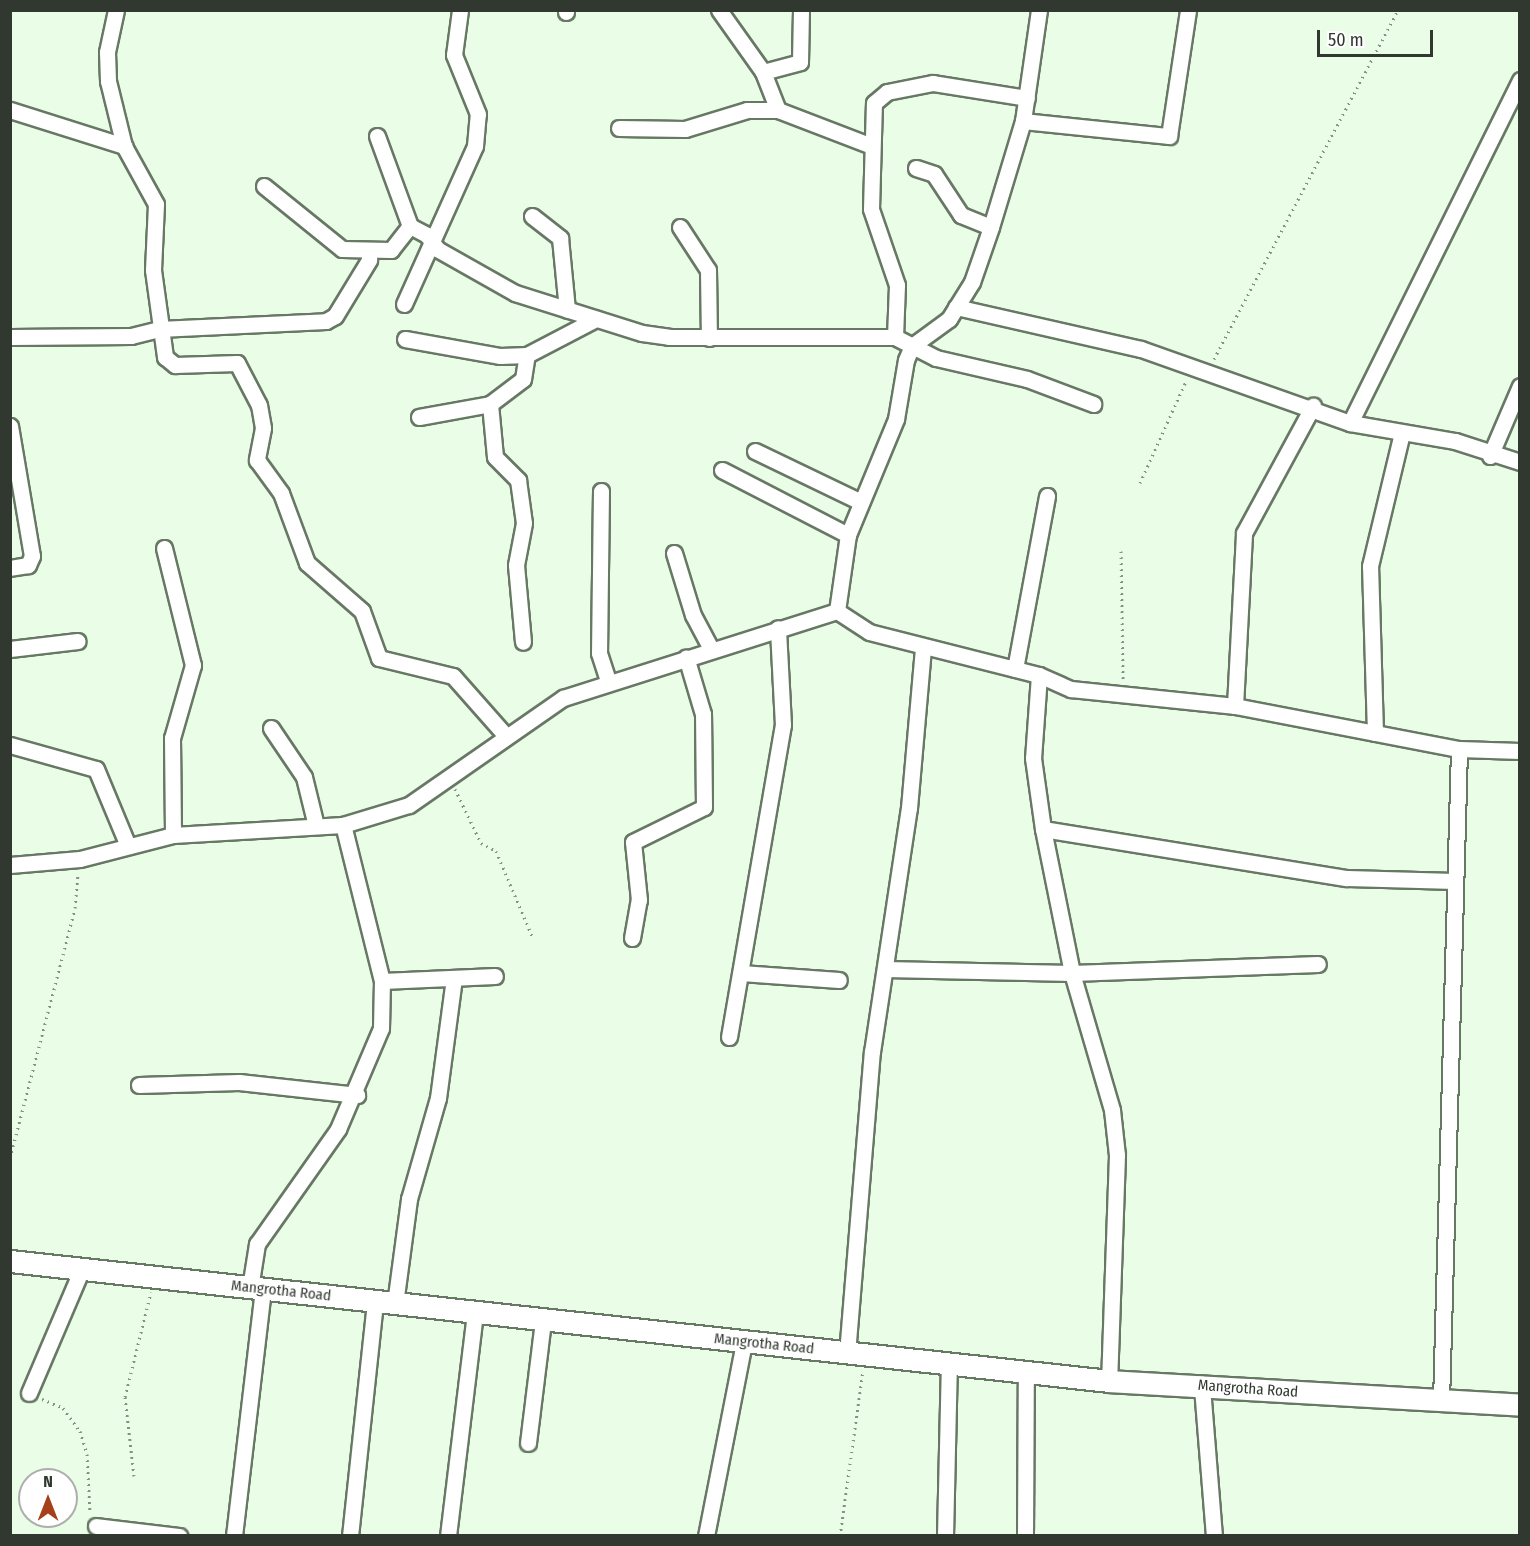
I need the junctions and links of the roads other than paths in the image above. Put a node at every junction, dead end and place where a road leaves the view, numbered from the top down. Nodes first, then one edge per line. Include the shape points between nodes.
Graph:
1 (116, 10) edge
2 (460, 10) edge
3 (719, 10) edge
4 (801, 10) edge
5 (1039, 10) edge
6 (1188, 10) edge
7 (763, 72) junction
8 (1520, 80) edge
9 (1027, 98) junction
10 (10, 110) edge
11 (778, 110) junction
12 (1023, 121) junction
13 (619, 128) dead end
14 (377, 135) dead end
15 (869, 145) junction
16 (124, 146) junction
17 (915, 168) dead end
18 (264, 186) dead end
19 (532, 216) dead end
20 (410, 226) junction
21 (680, 227) dead end
22 (991, 227) junction
23 (432, 240) junction
24 (369, 250) junction
25 (404, 304) dead end
26 (956, 307) junction
27 (567, 310) junction
28 (596, 319) junction
29 (159, 329) junction
30 (10, 337) edge
31 (895, 337) junction
32 (709, 338) junction
33 (405, 339) dead end
34 (912, 346) junction
35 (527, 355) junction
36 (1520, 386) edge
37 (490, 404) junction
38 (1093, 404) dead end
39 (1313, 406) junction
40 (419, 417) dead end
41 (1350, 423) junction
42 (10, 426) edge
43 (1402, 433) junction
44 (755, 451) dead end
45 (1490, 456) junction
46 (1520, 462) edge
47 (722, 470) dead end
48 (601, 491) dead end
49 (1047, 496) dead end
50 (859, 501) junction
51 (848, 535) junction
52 (164, 548) dead end
53 (674, 554) dead end
54 (10, 568) edge
55 (837, 611) junction
56 (778, 628) junction
57 (78, 641) dead end
58 (523, 642) dead end
59 (923, 647) junction
60 (10, 649) edge
61 (711, 649) junction
62 (686, 657) junction
63 (1015, 669) junction
64 (1039, 675) junction
65 (608, 680) junction
66 (1235, 706) junction
67 (271, 728) dead end
68 (1375, 733) junction
69 (506, 736) junction
70 (10, 746) edge
71 (1459, 749) junction
72 (1520, 751) edge
73 (343, 825) junction
74 (316, 826) junction
75 (1043, 829) junction
76 (173, 835) junction
77 (128, 846) junction
78 (10, 865) edge
79 (1455, 881) junction
80 (632, 938) dead end
81 (1318, 964) dead end
82 (885, 969) junction
83 (741, 973) junction
84 (1072, 973) junction
85 (495, 976) dead end
86 (454, 978) junction
87 (839, 980) dead end
88 (382, 981) junction
89 (729, 1037) dead end
90 (139, 1085) dead end
91 (357, 1095) junction
92 (10, 1261) edge
93 (82, 1269) junction
94 (257, 1288) junction
95 (385, 1303) junction
96 (475, 1312) junction
97 (543, 1320) junction
98 (744, 1342) junction
99 (856, 1354) junction
100 (949, 1364) junction
101 (1026, 1372) junction
102 (1109, 1381) junction
103 (1202, 1387) junction
104 (29, 1393) road end
105 (1441, 1402) junction
106 (1520, 1406) edge
107 (528, 1443) dead end
108 (93, 1520) road end
109 (179, 1536) edge
110 (234, 1536) edge
111 (350, 1536) edge
112 (448, 1536) edge
113 (706, 1536) edge
114 (945, 1536) edge
115 (1025, 1536) edge
116 (1214, 1536) edge

1 - 16 street via 107,52 108,81
2 - 23 street via 454,55 478,114 475,146
3 - 7 street
4 - 7 street via 800,62
5 - 9 street
6 - 12 street via 1169,136
7 - 11 street
8 - 41 street
9 - 12 street
9 - 15 street via 933,83 887,92 873,103
10 - 16 street
11 - 13 street via 747,110 686,129
11 - 15 street
12 - 22 street
14 - 20 street
15 - 31 street via 871,209 897,285
16 - 29 street via 156,204 153,270
17 - 22 street via 934,174 961,215
18 - 24 street via 331,246
19 - 27 street via 560,238
20 - 23 street
20 - 24 street via 391,250
21 - 32 street via 708,270
22 - 26 street via 972,282
23 - 25 street
23 - 27 street via 515,293
24 - 29 street via 369,260 335,316 326,321
26 - 34 street
26 - 39 street via 1112,341
27 - 28 street
28 - 32 street via 642,333
28 - 35 street
29 - 30 street via 131,336
29 - 69 street via 169,363 230,361 242,369 263,428 257,460 281,493 307,563 362,611 379,658 453,676
31 - 32 street
31 - 34 street
33 - 35 street via 501,356
34 - 38 street
34 - 50 street via 896,419
35 - 37 street via 523,379
36 - 45 street
37 - 40 street
37 - 58 street via 495,457 518,480 524,523 516,565
39 - 41 street
39 - 66 street via 1244,533
41 - 43 street
42 - 54 street via 32,556 28,565
43 - 45 street via 1455,441
43 - 68 street via 1370,566
44 - 50 street
45 - 46 street
47 - 51 street
48 - 65 street via 599,653
49 - 63 street
50 - 51 street
51 - 55 street
52 - 76 street via 193,665 172,738
53 - 61 street via 693,615
55 - 56 street
55 - 59 street via 869,632
56 - 61 street
56 - 83 street via 783,725
57 - 60 street
59 - 63 street
59 - 82 street via 909,808
61 - 62 street
62 - 65 street
62 - 80 street via 703,714 704,807 633,842 639,900
63 - 64 street
64 - 66 street via 1071,689
64 - 75 street via 1033,758
65 - 69 street via 533,713
66 - 68 street
67 - 74 street via 304,777
68 - 71 street
69 - 73 street via 451,780 409,805
70 - 77 street via 96,769
71 - 72 street
71 - 79 street
73 - 74 street
73 - 88 street
74 - 76 street
75 - 79 street via 1347,878
75 - 84 street
76 - 77 street
77 - 78 street via 80,859
79 - 105 street
81 - 84 street
82 - 84 street
82 - 99 street
83 - 87 street
83 - 89 street
84 - 102 street via 1112,1110 1117,1155
85 - 86 street
86 - 88 street
86 - 95 street via 438,1098
88 - 91 street via 381,1028
90 - 91 street via 239,1082
91 - 94 street via 257,1244
92 - 93 main road, Mangrotha Road
93 - 94 main road, Mangrotha Road
93 - 104 street
94 - 95 main road, Mangrotha Road
94 - 110 street
95 - 96 main road, Mangrotha Road
95 - 111 street
96 - 97 main road, Mangrotha Road
96 - 112 street
97 - 98 main road, Mangrotha Road
97 - 107 street
98 - 99 main road, Mangrotha Road
98 - 113 street
99 - 100 main road, Mangrotha Road
100 - 101 main road, Mangrotha Road
100 - 114 street
101 - 102 main road, Mangrotha Road
101 - 115 street
102 - 103 main road, Mangrotha Road
103 - 105 main road, Mangrotha Road
103 - 116 street
105 - 106 main road, Mangrotha Road
108 - 109 street

